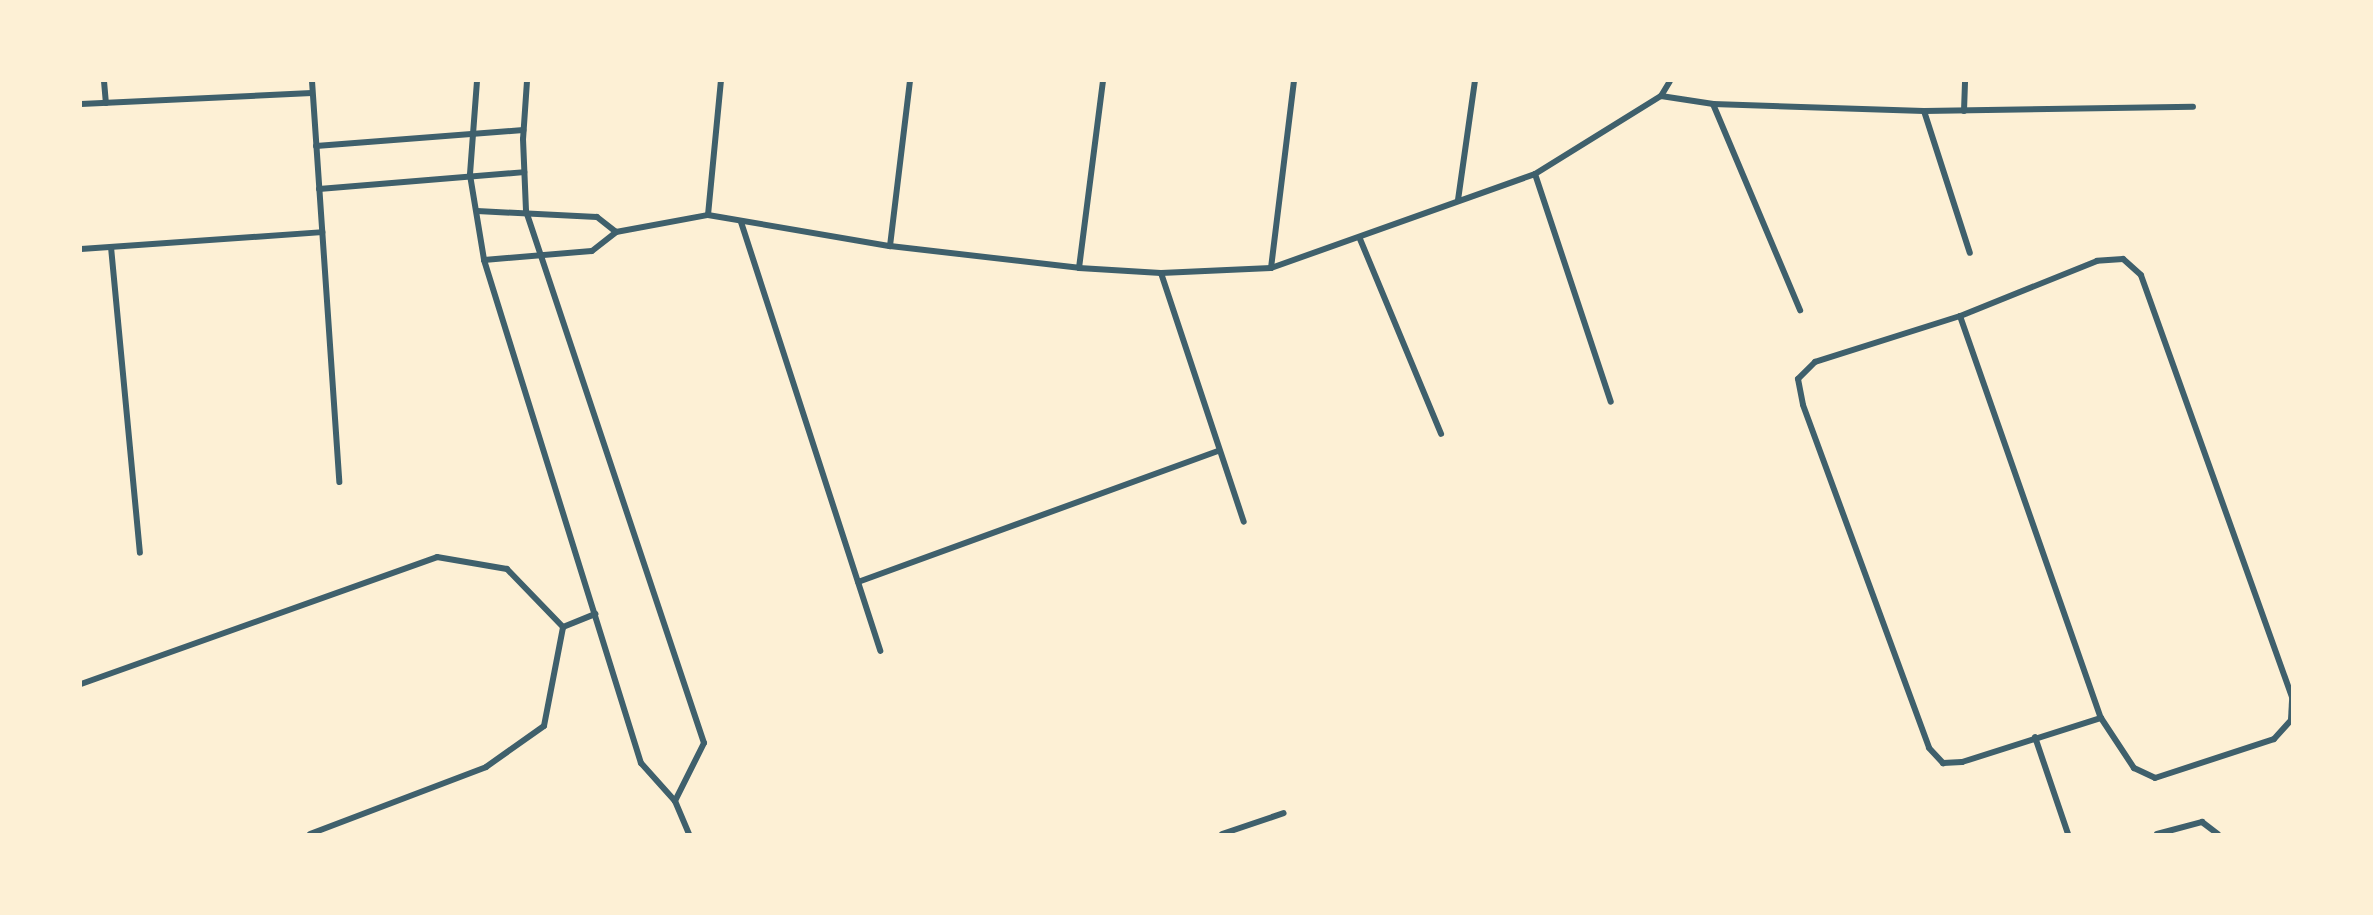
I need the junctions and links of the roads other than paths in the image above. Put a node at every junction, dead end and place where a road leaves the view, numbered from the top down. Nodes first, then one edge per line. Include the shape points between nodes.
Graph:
1 (104, 81) edge
2 (312, 81) edge
3 (477, 81) edge
4 (527, 81) edge
5 (722, 81) edge
6 (910, 81) edge
7 (1102, 81) edge
8 (1294, 81) edge
9 (1475, 81) edge
10 (1670, 81) edge
11 (1965, 81) edge
12 (312, 93) junction
13 (1661, 96) junction
14 (106, 103) junction
15 (1713, 104) junction
16 (81, 105) edge
17 (2193, 107) dead end
18 (1924, 111) junction
19 (1964, 111) junction
20 (523, 130) junction
21 (472, 134) junction
22 (316, 146) junction
23 (524, 172) junction
24 (1535, 174) junction
25 (470, 175) junction
26 (319, 189) junction
27 (1458, 200) junction
28 (477, 211) junction
29 (526, 211) junction
30 (708, 215) junction
31 (741, 222) junction
32 (322, 232) junction
33 (616, 232) junction
34 (1360, 239) junction
35 (890, 246) junction
36 (111, 247) junction
37 (81, 249) edge
38 (1970, 253) dead end
39 (540, 258) junction
40 (483, 260) junction
41 (1079, 268) junction
42 (1271, 268) junction
43 (1161, 273) junction
44 (1800, 310) dead end
45 (1960, 316) junction
46 (1611, 402) dead end
47 (1441, 434) dead end
48 (1218, 451) junction
49 (339, 482) dead end
50 (1244, 522) dead end
51 (140, 553) dead end
52 (858, 582) junction
53 (596, 614) junction
54 (563, 627) junction
55 (880, 651) dead end
56 (81, 684) edge
57 (2292, 697) edge
58 (2101, 718) junction
59 (2035, 737) junction
60 (675, 801) junction
61 (1284, 813) dead end
62 (310, 834) edge
63 (689, 834) edge
64 (1222, 834) edge
65 (2068, 834) edge
66 (2157, 834) edge
67 (2218, 834) edge

1 - 14 street
2 - 12 street
3 - 21 street
4 - 20 street
5 - 30 street
6 - 35 street
7 - 41 street
8 - 42 street
9 - 27 street
10 - 13 street
11 - 19 street
12 - 14 street
12 - 22 street
13 - 15 street
13 - 24 street
14 - 16 street
15 - 18 street
15 - 44 street
17 - 19 street
18 - 19 street
18 - 38 street
20 - 21 street
20 - 23 street
21 - 22 street
21 - 25 street
22 - 26 street
23 - 25 street
23 - 29 street
24 - 27 street
24 - 46 street
25 - 26 street
25 - 28 street
26 - 32 street
27 - 34 street
28 - 29 street
28 - 40 street
29 - 33 street via 597,217
29 - 39 street
30 - 31 street
30 - 33 street
31 - 35 street
31 - 52 street
32 - 36 street
32 - 49 street
33 - 39 street via 592,251
34 - 42 street
34 - 47 street
35 - 41 street
36 - 37 street
36 - 51 street
39 - 40 street
39 - 60 street via 704,743
40 - 53 street
41 - 43 street
42 - 43 street
43 - 48 street
45 - 57 street via 2097,261 2123,259 2140,275
45 - 58 street
45 - 59 street via 1815,362 1798,380 1803,405 1929,748 1943,763 1962,762
48 - 50 street
48 - 52 street
52 - 55 street
53 - 54 street
53 - 60 street via 641,763
54 - 56 street via 507,569 437,557
54 - 62 street via 544,726 486,767
57 - 58 street via 2291,720 2274,739 2155,778 2134,768
58 - 59 street
59 - 65 street
60 - 63 street
61 - 64 street
66 - 67 street via 2202,822

